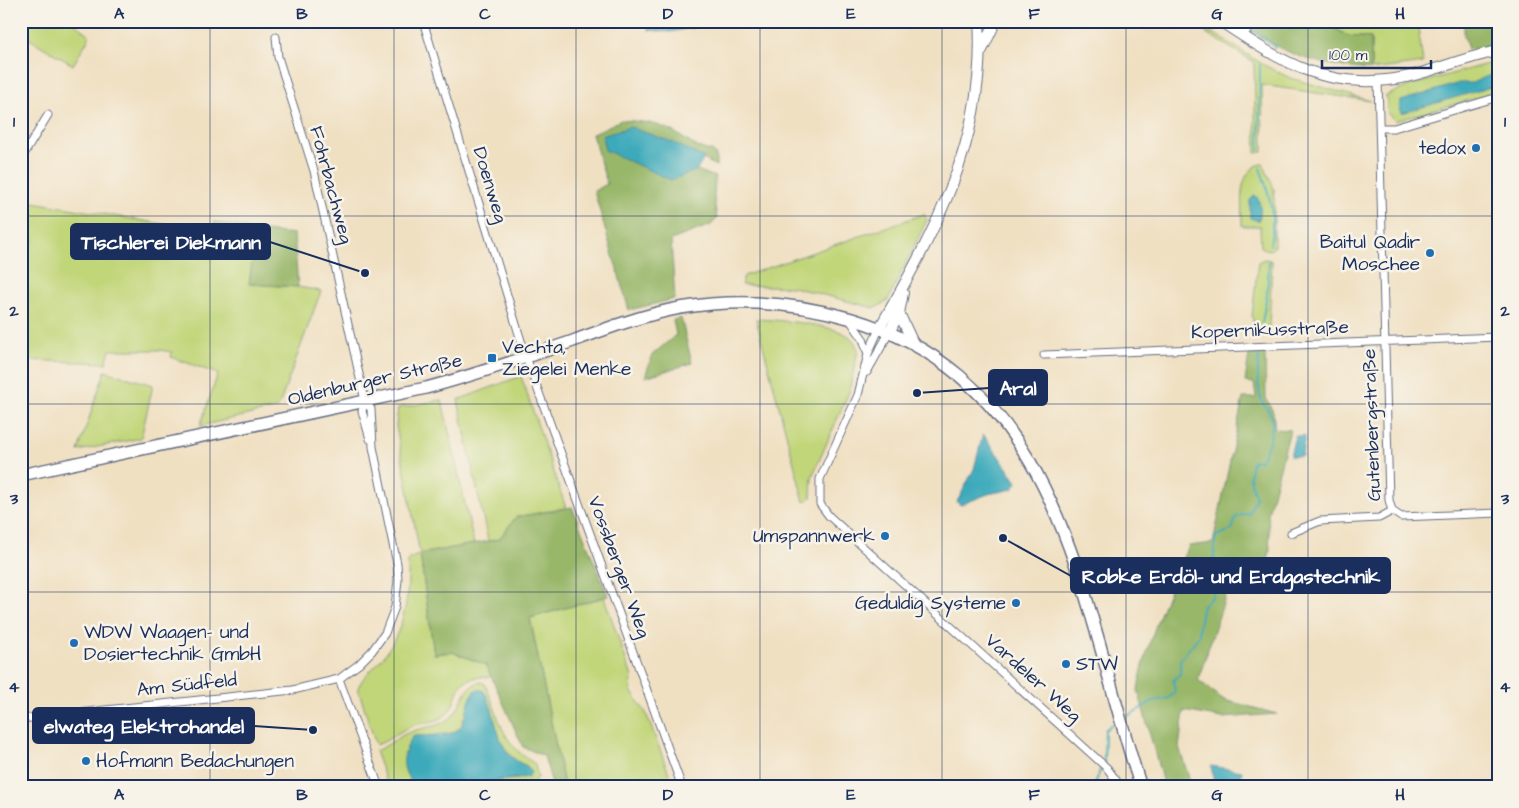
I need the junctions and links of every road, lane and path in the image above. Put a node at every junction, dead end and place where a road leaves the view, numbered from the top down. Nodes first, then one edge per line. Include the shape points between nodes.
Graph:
1 (423, 21) edge
2 (979, 21) edge
3 (996, 21) edge
4 (1220, 21) edge
5 (1253, 21) edge
6 (1242, 36) junction
7 (276, 37) dead end
8 (1498, 51) edge
9 (981, 54) junction
10 (1378, 80) junction
11 (1498, 97) edge
12 (48, 115) dead end
13 (1381, 128) junction
14 (21, 159) edge
15 (904, 287) junction
16 (899, 313) junction
17 (848, 318) junction
18 (884, 331) junction
19 (1498, 337) edge
20 (1385, 341) junction
21 (914, 345) junction
22 (868, 354) junction
23 (1044, 356) dead end
24 (526, 357) junction
25 (864, 379) junction
26 (365, 401) junction
27 (21, 475) edge
28 (1392, 511) junction
29 (1498, 513) edge
30 (1291, 534) dead end
31 (339, 679) junction
32 (21, 719) edge
33 (379, 787) edge
34 (682, 787) edge
35 (1121, 787) edge
36 (1141, 787) edge

1 - 24 street, Doenweg
2 - 9 main road
3 - 9 main road
4 - 6 main road
5 - 6 street
6 - 10 main road via 1275,57 1313,73
7 - 26 street, Fohrbachweg via 278,57 314,171
8 - 10 main road via 1414,75
9 - 15 main road via 977,97 963,158 954,185
10 - 13 street, Gutenbergstraße
11 - 13 street via 1394,128
12 - 14 street
13 - 20 street, Gutenbergstraße
15 - 16 main road
15 - 18 main road
16 - 18 main road
16 - 21 main road
17 - 18 main road, Oldenburger Straße
17 - 22 street via 863,339
17 - 24 main road, Oldenburger Straße via 783,304 706,304 650,314
18 - 21 main road, Oldenburger Straße
18 - 22 street, Vardeler Weg
18 - 25 street, Vardeler Weg
19 - 20 street, Kopernikusstraße
20 - 23 street, Kopernikusstraße
20 - 28 street, Gutenbergstraße via 1389,500
21 - 36 main road, Oldenburger Straße via 960,376 994,411 1021,445 1046,488 1082,585
22 - 25 street, Vardeler Weg
24 - 26 main road, Oldenburger Straße via 460,379
24 - 34 street, Vossberger Weg
25 - 35 street, Vardeler Weg via 820,479 820,504 829,516 1099,760
26 - 27 main road, Oldenburger Straße
26 - 31 street, Am Südfeld via 371,409 373,447 397,564 397,596 391,621 379,643
28 - 29 street via 1401,517
28 - 30 street via 1379,518 1320,521
31 - 32 street, Am Südfeld via 293,690
31 - 33 street

